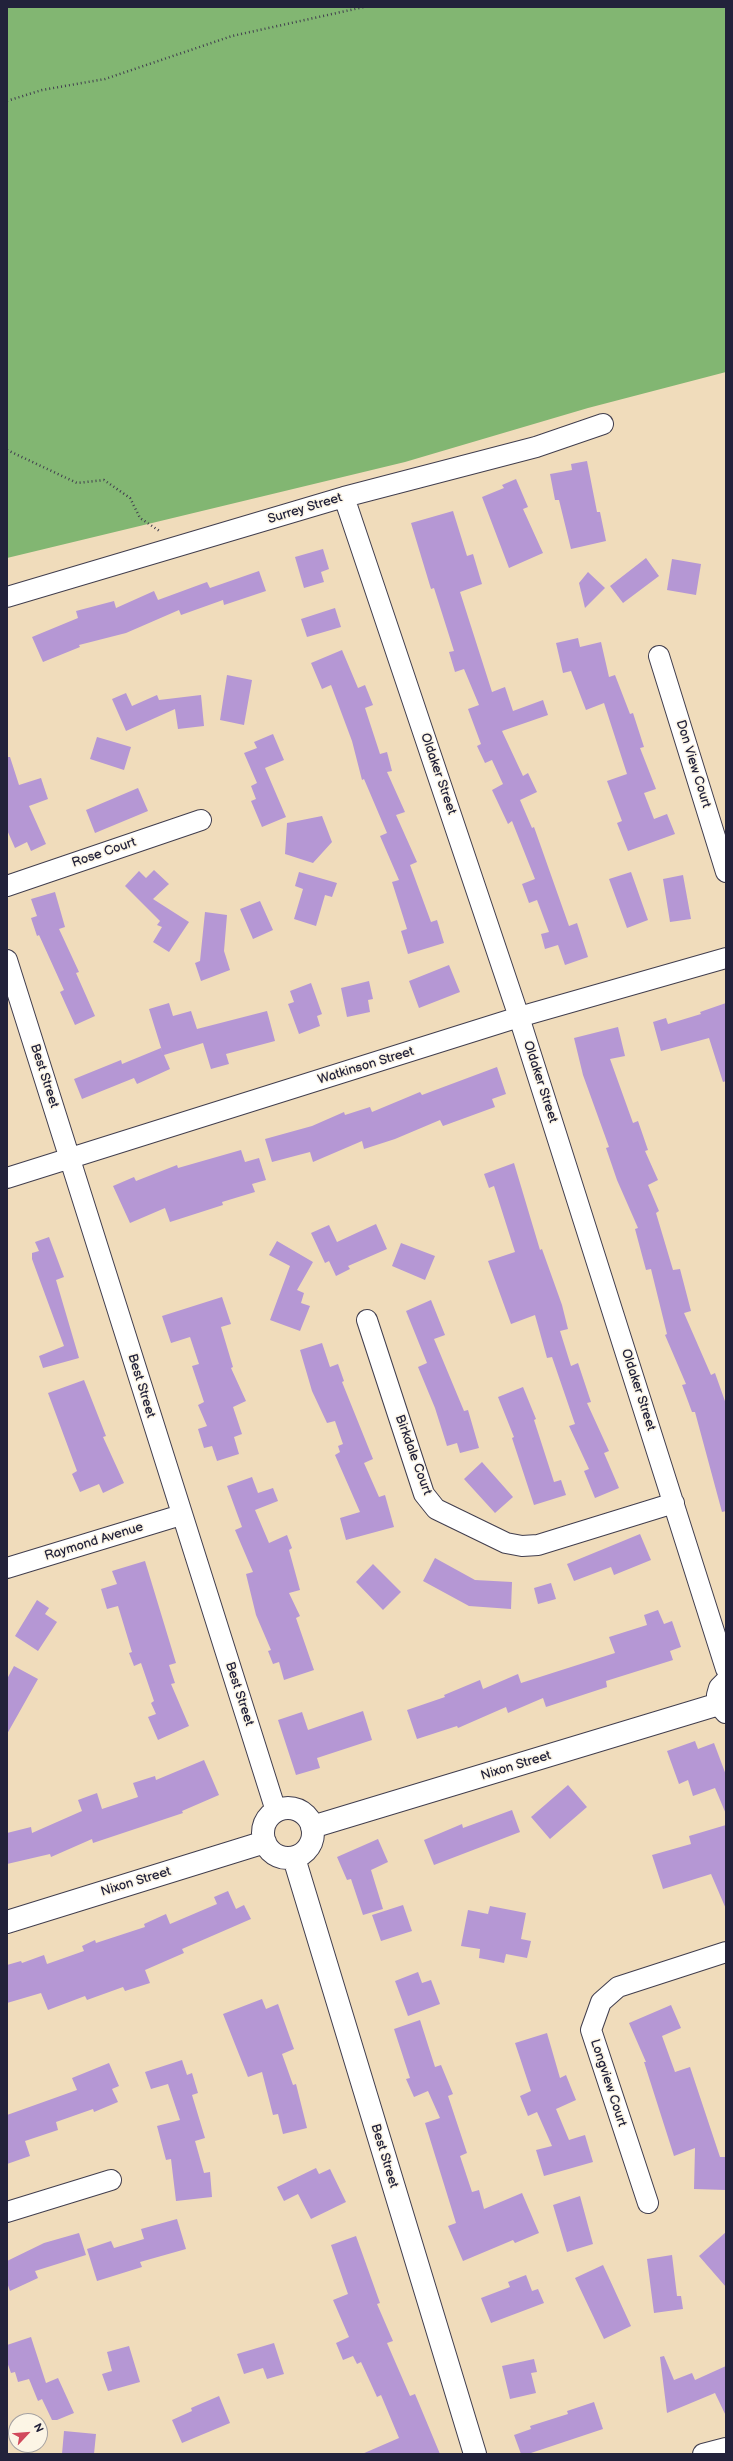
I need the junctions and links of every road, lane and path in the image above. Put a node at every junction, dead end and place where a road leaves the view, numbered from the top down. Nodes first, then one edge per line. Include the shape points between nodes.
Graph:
1 (364, 7) edge
2 (7, 101) edge
3 (603, 424) dead end
4 (7, 450) edge
5 (344, 497) junction
6 (192, 544) junction
7 (7, 598) edge
8 (659, 656) dead end
9 (201, 820) dead end
10 (726, 872) edge
11 (7, 886) edge
12 (726, 958) edge
13 (7, 960) edge
14 (520, 1017) junction
15 (71, 1158) junction
16 (7, 1178) edge
17 (367, 1320) dead end
18 (674, 1503) junction
19 (181, 1515) junction
20 (7, 1568) edge
21 (726, 1669) edge
22 (726, 1682) edge
23 (723, 1708) edge
24 (276, 1811) junction
25 (312, 1827) junction
26 (265, 1842) junction
27 (294, 1858) junction
28 (7, 1922) edge
29 (726, 1952) edge
30 (111, 2180) dead end
31 (648, 2203) dead end
32 (7, 2212) edge
33 (726, 2448) edge
34 (474, 2454) edge
35 (703, 2454) edge

1 - 2 path via 232,36 105,79 42,90
3 - 5 street, Surrey Street via 536,447
4 - 6 path via 77,483 104,480 130,498 140,518 167,537
5 - 6 street, Surrey Street
5 - 14 street, Oldaker Street
6 - 7 street, Surrey Street
8 - 10 street, Don View Court
9 - 11 street, Rose Court
12 - 14 street, Watkinson Street
13 - 15 street, Best Street
14 - 15 street, Watkinson Street
14 - 18 street, Oldaker Street
15 - 16 street, Watkinson Street
15 - 19 street, Best Street
17 - 18 street, Birkdale Court via 424,1494 436,1509 506,1542 522,1546 538,1545
18 - 21 street, Oldaker Street
19 - 20 street, Raymond Avenue
19 - 24 street, Best Street
22 - 23 street via 720,1688 718,1696
23 - 25 street, Nixon Street
24 - 25 street via 284,1808 298,1810 306,1816
24 - 26 street via 264,1826
25 - 27 street via 313,1838 310,1846
26 - 27 street via 276,1855
26 - 28 street, Nixon Street
27 - 34 street, Best Street
29 - 31 street, Longview Court via 618,1987 601,2002 591,2030
30 - 32 street
33 - 35 street

